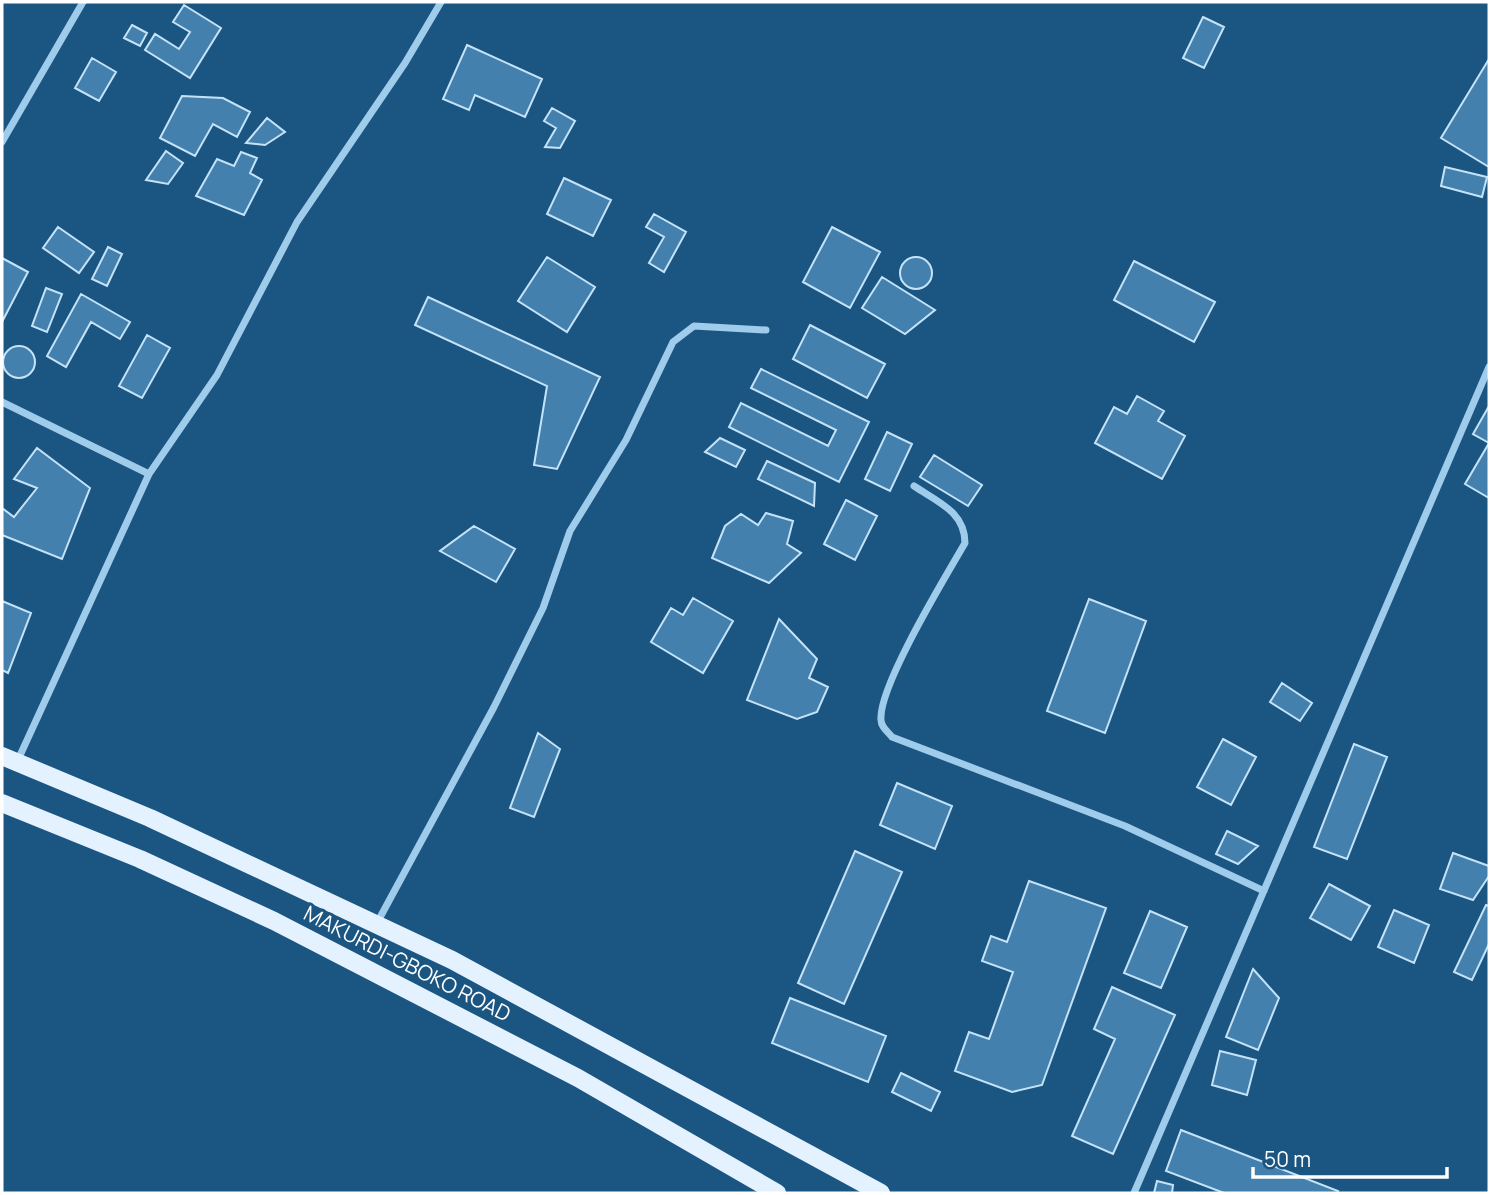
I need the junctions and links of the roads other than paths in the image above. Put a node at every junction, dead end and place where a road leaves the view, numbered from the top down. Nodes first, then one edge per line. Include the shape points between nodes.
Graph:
1 (83, 2) edge
2 (441, 2) edge
3 (2, 142) edge
4 (766, 330) dead end
5 (1489, 367) edge
6 (2, 402) edge
7 (149, 474) junction
8 (914, 486) dead end
9 (9, 759) edge
10 (2, 803) edge
11 (1264, 891) junction
12 (376, 924) junction
13 (757, 1188) edge
14 (778, 1193) edge
15 (881, 1193) edge
16 (1134, 1193) edge

1 - 3 street
2 - 7 street via 297,222 217,375
4 - 12 street via 694,326 673,342 626,440 570,531 543,608 494,707
5 - 11 street
6 - 7 street
7 - 9 street
8 - 11 street via 957,516 965,528 965,543 885,694 880,721 884,729 892,737 1125,826
9 - 12 main road via 150,818
10 - 13 main road, MAKURDI-GBOKO ROAD via 140,859 274,921 578,1078
11 - 16 street
12 - 15 main road via 488,979
13 - 14 main road, MAKURDI-GBOKO ROAD

